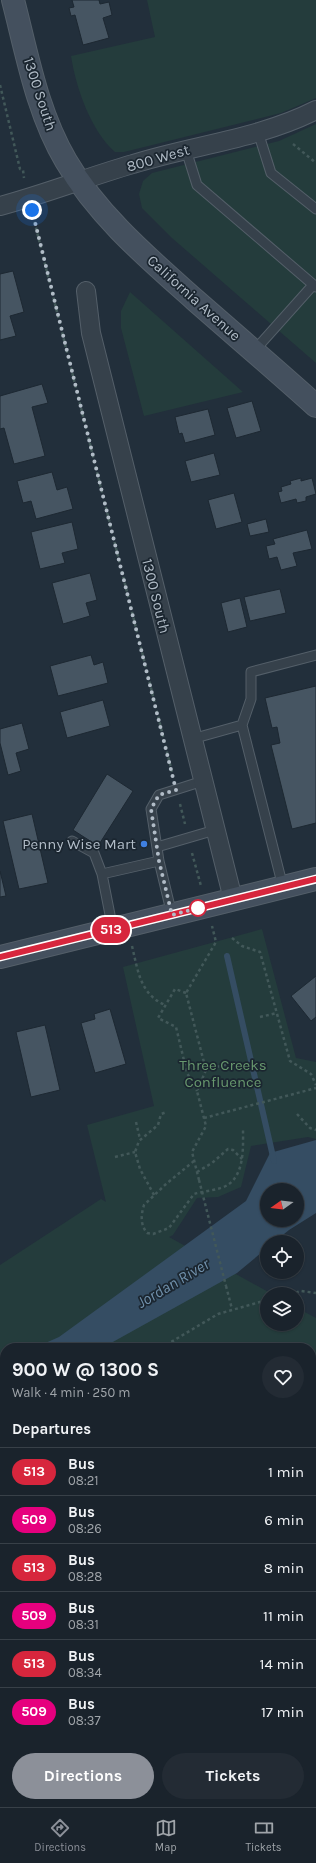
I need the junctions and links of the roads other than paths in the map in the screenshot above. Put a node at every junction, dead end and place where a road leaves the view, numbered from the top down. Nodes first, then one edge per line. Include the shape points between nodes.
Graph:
1 (13, 0) edge
2 (316, 110) edge
3 (258, 132) junction
4 (186, 150) junction
5 (80, 182) junction
6 (0, 206) edge
7 (316, 209) edge
8 (314, 286) edge
9 (86, 291) dead end
10 (254, 351) junction
11 (316, 406) edge
12 (316, 655) edge
13 (242, 725) junction
14 (192, 739) junction
15 (203, 781) junction
16 (215, 830) junction
17 (72, 841) dead end
18 (157, 847) junction
19 (159, 861) junction
20 (102, 874) junction
21 (316, 879) edge
22 (283, 887) junction
23 (233, 899) junction
24 (172, 915) junction
25 (113, 930) junction
26 (0, 957) edge

1 - 5 main road, 1300 South via 44,113 66,161
2 - 3 street, 800 West via 280,126
3 - 4 street, 800 West
3 - 7 lane via 271,173
4 - 5 street, 800 West via 132,164
4 - 8 lane via 197,185
5 - 6 street, 800 West
5 - 10 main road, California Avenue via 133,243
8 - 10 lane
9 - 14 street, 1300 South via 91,333
10 - 11 main road, California Avenue
12 - 13 lane via 251,672 251,699
13 - 14 lane
13 - 22 lane
14 - 15 street, 1300 South
15 - 16 street, 1300 South
15 - 18 lane via 159,795 151,809
16 - 18 lane
16 - 23 street, 1300 South
17 - 20 lane via 94,853
18 - 19 lane
19 - 20 lane
19 - 24 lane
20 - 25 lane
21 - 22 main road
22 - 23 main road
23 - 24 main road
24 - 25 main road
25 - 26 main road

